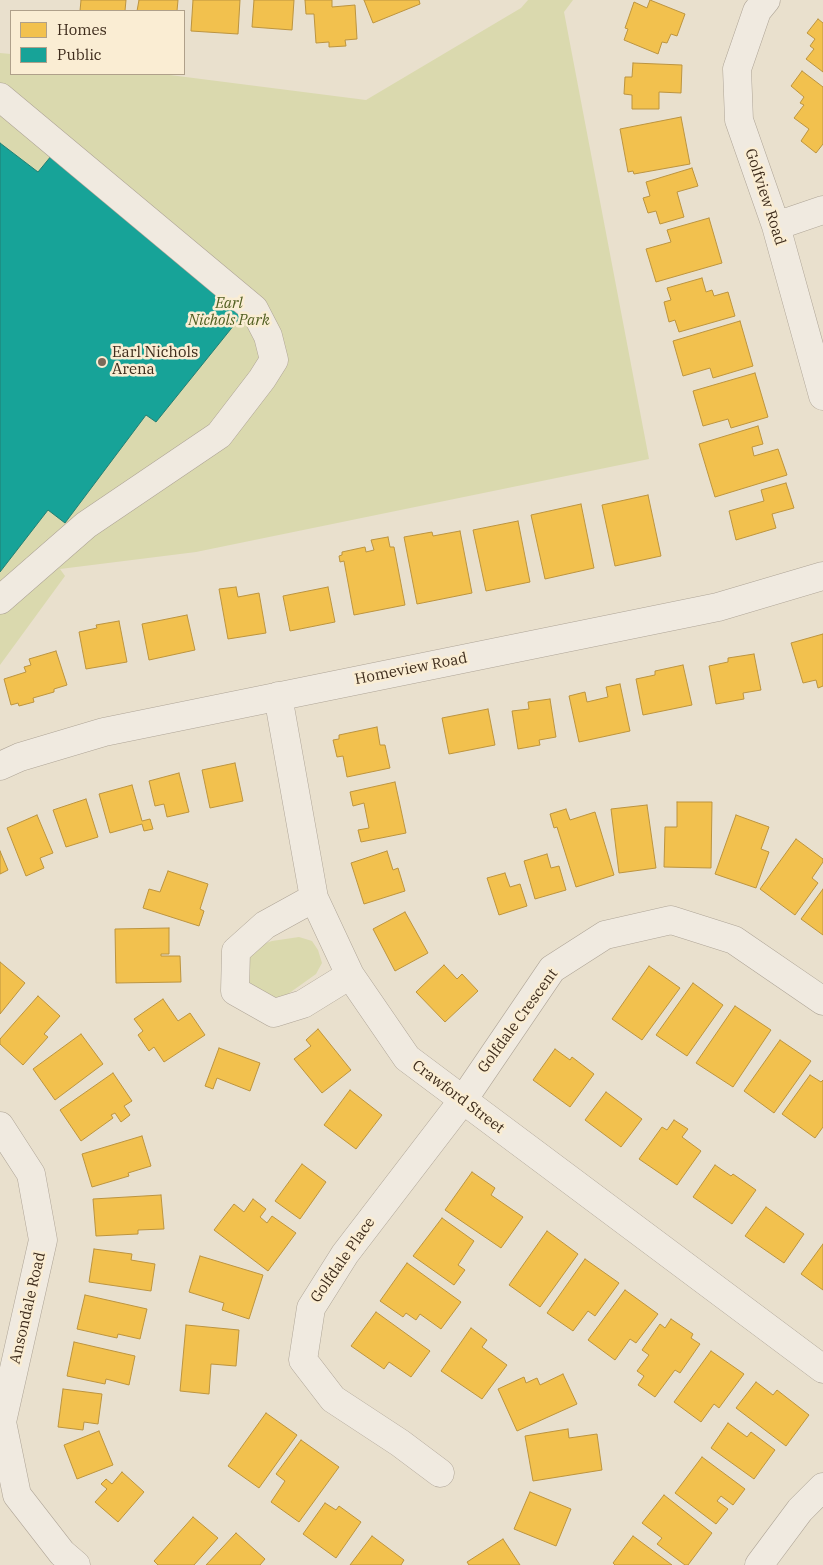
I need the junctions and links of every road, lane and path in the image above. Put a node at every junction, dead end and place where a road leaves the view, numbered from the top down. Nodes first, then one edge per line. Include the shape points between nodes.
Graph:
1 (766, 0) edge
2 (0, 97) edge
3 (823, 210) edge
4 (776, 226) junction
5 (823, 396) edge
6 (823, 576) edge
7 (0, 600) edge
8 (278, 696) junction
9 (0, 766) edge
10 (314, 898) junction
11 (350, 975) junction
12 (823, 1001) edge
13 (463, 1100) junction
14 (0, 1126) edge
15 (823, 1368) edge
16 (440, 1473) dead end
17 (823, 1487) edge
18 (76, 1565) edge
19 (758, 1565) edge

1 - 4 street, Golfview Road via 757,12 737,69 739,120
2 - 7 street via 254,309 268,336 274,360 220,435 86,525
3 - 4 street
4 - 5 street, Golfview Road
6 - 8 street, Homeview Road via 718,607
8 - 9 street, Homeview Road via 104,732
8 - 10 street, Crawford Street
10 - 11 street, Crawford Street
10 - 11 street via 265,925 236,951 235,991 274,1013 303,1004
11 - 13 street, Crawford Street via 406,1058
12 - 13 street, Golfdale Crescent via 734,940 671,920 605,935 552,969
13 - 15 street, Crawford Street
13 - 16 street, Golfdale Place via 345,1254 311,1308 302,1360 333,1399
14 - 18 street, Ansondale Road via 31,1174 43,1240 2,1422 18,1494 62,1553
17 - 19 street via 800,1510

